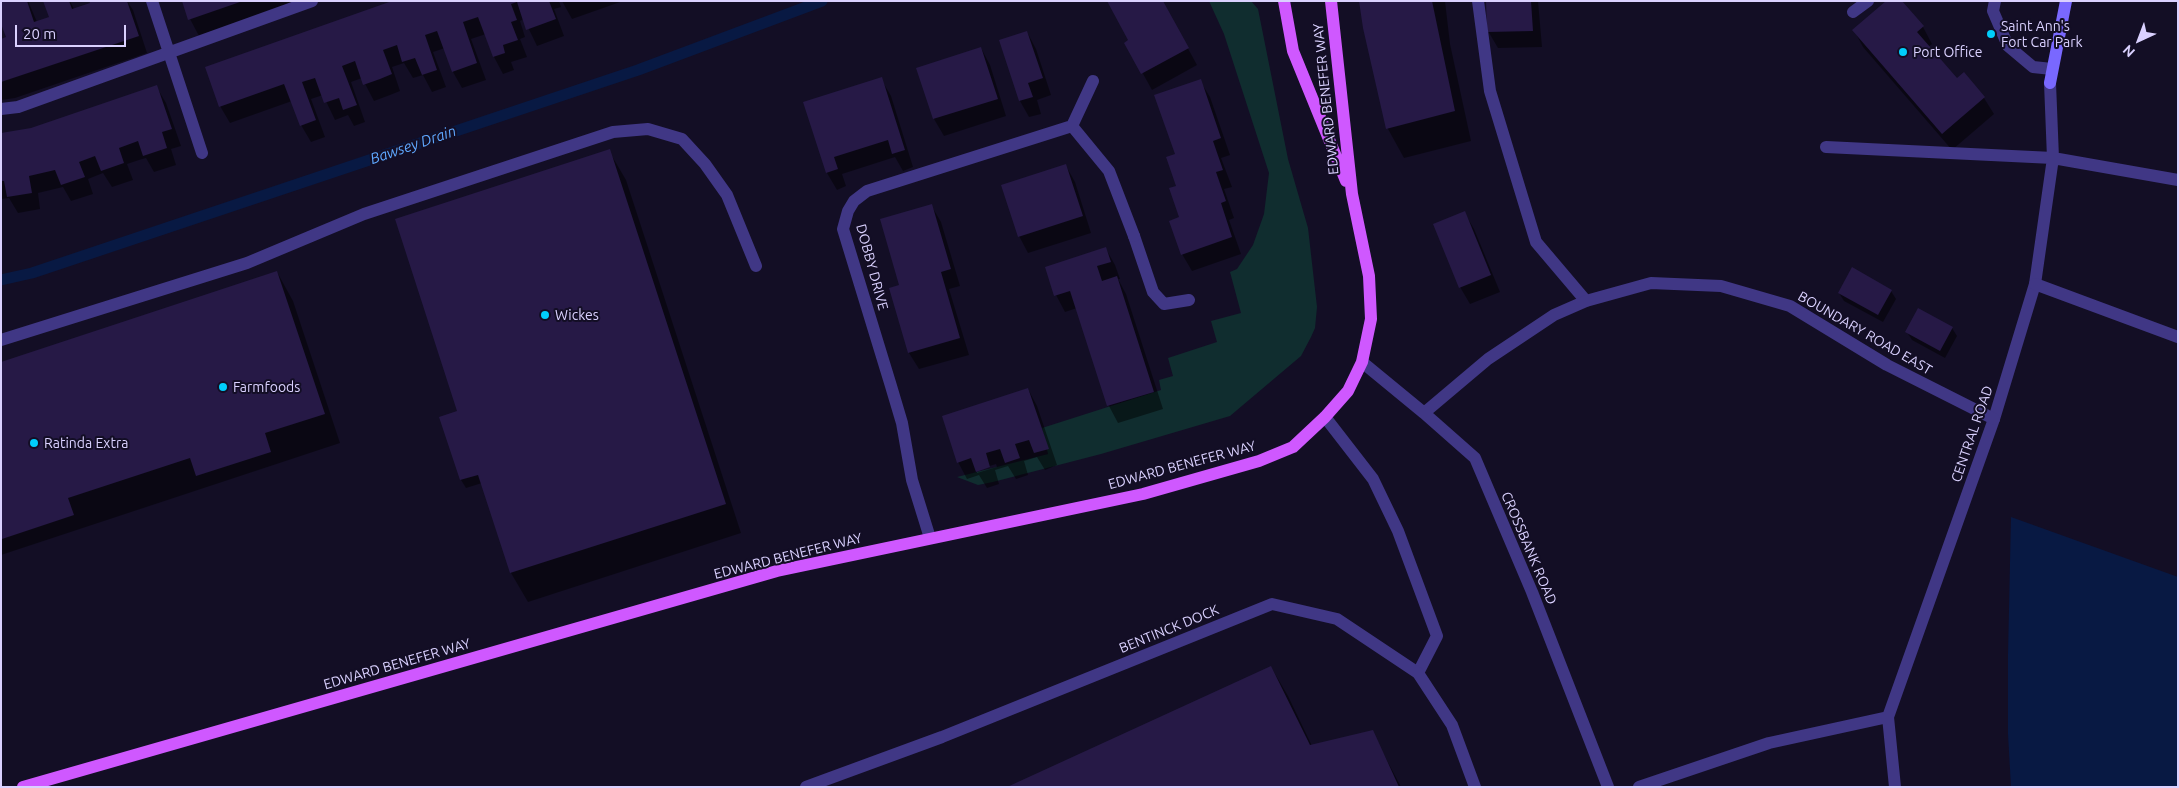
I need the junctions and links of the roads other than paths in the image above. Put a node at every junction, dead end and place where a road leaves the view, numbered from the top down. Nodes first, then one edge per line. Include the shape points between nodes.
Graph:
1 (152, 1) edge
2 (312, 1) edge
3 (1284, 1) edge
4 (1331, 1) edge
5 (1478, 1) edge
6 (1868, 1) edge
7 (1995, 1) edge
8 (2066, 1) edge
9 (1853, 12) dead end
10 (168, 53) junction
11 (2052, 68) junction
12 (1092, 81) dead end
13 (1, 109) edge
14 (1072, 126) junction
15 (1826, 147) dead end
16 (202, 153) dead end
17 (2053, 158) junction
18 (2178, 180) edge
19 (1352, 194) junction
20 (756, 266) dead end
21 (2035, 284) junction
22 (1189, 300) dead end
23 (1586, 300) junction
24 (2178, 337) edge
25 (1, 340) edge
26 (1362, 362) junction
27 (1424, 413) junction
28 (1325, 417) junction
29 (1994, 419) junction
30 (930, 538) junction
31 (1418, 673) junction
32 (1888, 717) junction
33 (23, 787) edge
34 (806, 787) edge
35 (1475, 787) edge
36 (1608, 787) edge
37 (1639, 787) edge
38 (1895, 787) edge

1 - 10 street
2 - 10 street
3 - 19 main road, EDWARD BENEFER WAY via 1293,51
4 - 19 main road, EDWARD BENEFER WAY
5 - 23 street via 1490,90 1536,242
6 - 9 street
7 - 11 street via 1993,11 2008,46 2034,67
8 - 11 street
10 - 13 street via 18,107
10 - 16 street
11 - 17 street, CENTRAL ROAD
12 - 14 street
14 - 22 street via 1109,171 1153,292 1164,304
14 - 30 street, DOBBY DRIVE via 867,191 854,201 844,220 843,229 902,423 912,480
15 - 17 street
17 - 18 street
17 - 21 street, CENTRAL ROAD
19 - 26 main road, EDWARD BENEFER WAY via 1369,276 1371,319
20 - 25 street via 727,195 682,139 648,129 613,132 364,214 247,262
21 - 24 street
21 - 29 street, CENTRAL ROAD
23 - 27 street, BOUNDARY ROAD EAST via 1554,315 1488,359
23 - 29 street, BOUNDARY ROAD EAST via 1651,283 1721,286 1790,306 1887,365
26 - 27 street, CROSSBANK ROAD
26 - 28 main road, EDWARD BENEFER WAY via 1348,391
27 - 36 street, CROSSBANK ROAD via 1475,458 1532,592
28 - 30 main road, EDWARD BENEFER WAY via 1293,447 1259,461 1143,494
28 - 31 street via 1373,479 1398,531 1437,636
29 - 32 street, CENTRAL ROAD
30 - 33 main road, EDWARD BENEFER WAY via 777,571
31 - 34 street, BENTINCK DOCK via 1337,619 1272,604 942,737
31 - 35 street, BENTINCK DOCK via 1452,725
32 - 37 street via 1769,743
32 - 38 street, CENTRAL ROAD

